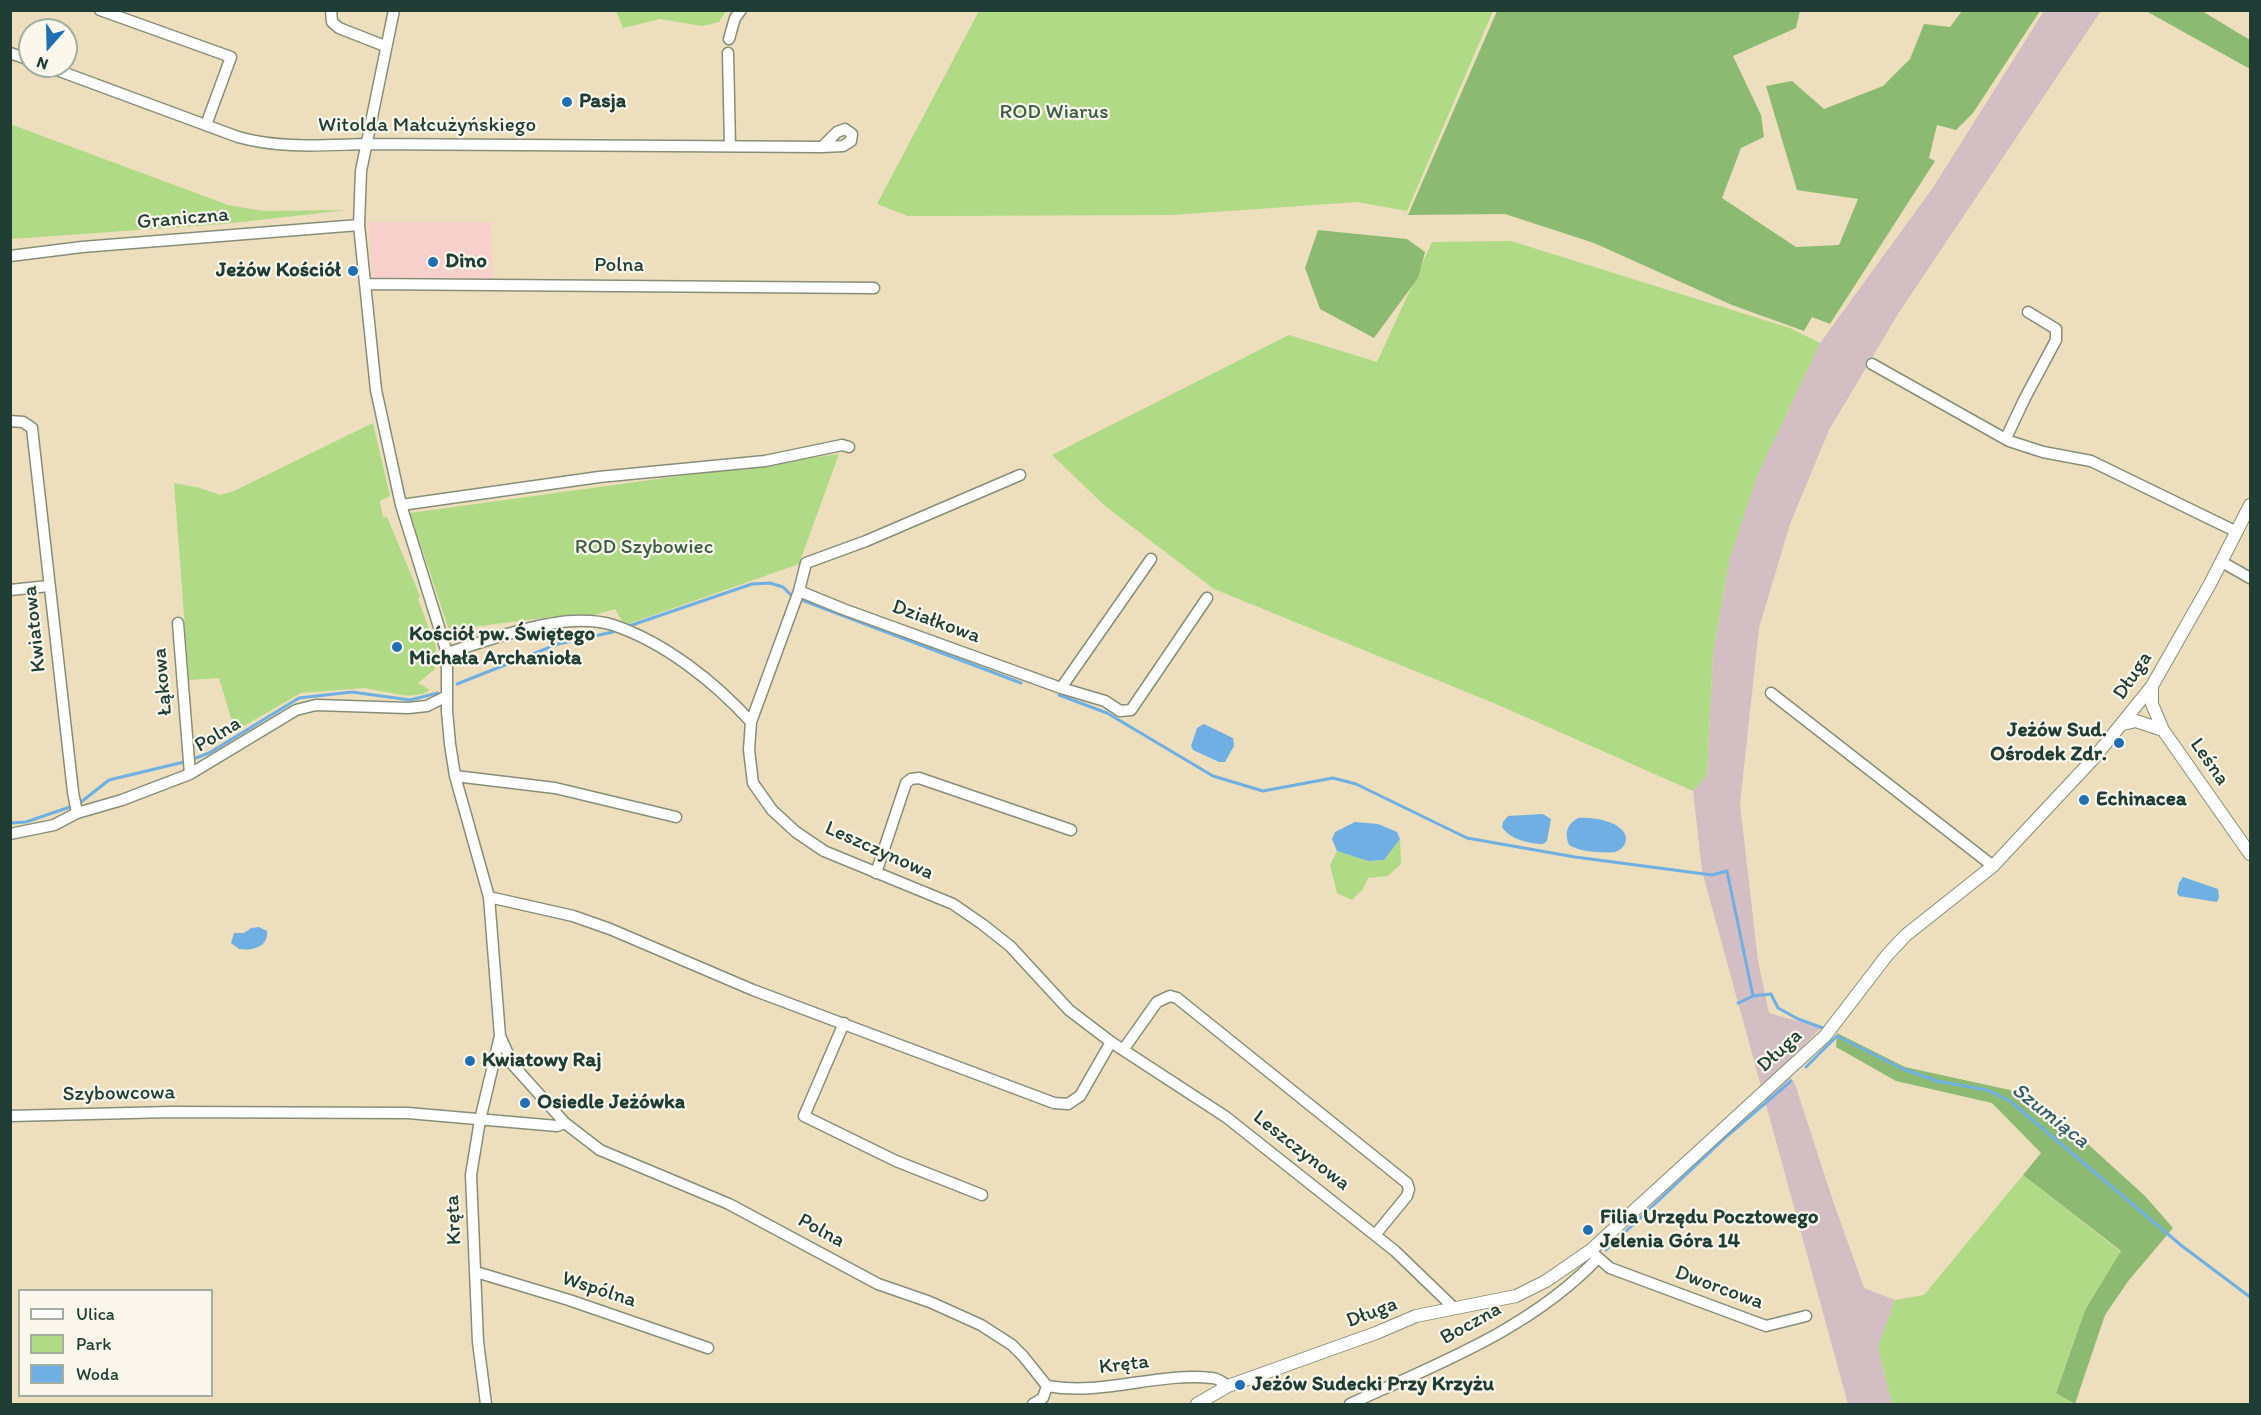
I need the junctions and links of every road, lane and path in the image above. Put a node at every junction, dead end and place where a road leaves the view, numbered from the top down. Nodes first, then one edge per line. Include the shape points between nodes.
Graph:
1 (100, 10) edge
2 (331, 10) edge
3 (394, 10) edge
4 (741, 10) edge
5 (729, 39) dead end
6 (386, 46) junction
7 (728, 54) dead end
8 (78, 78) edge
9 (206, 125) junction
10 (366, 144) junction
11 (730, 146) junction
12 (822, 147) dead end
13 (359, 225) junction
14 (10, 256) edge
15 (364, 284) junction
16 (874, 288) dead end
17 (2028, 312) dead end
18 (1872, 364) dead end
19 (10, 421) edge
20 (2006, 438) junction
21 (849, 447) dead end
22 (1020, 475) dead end
23 (400, 505) junction
24 (2250, 505) edge
25 (2237, 532) junction
26 (1151, 559) dead end
27 (2222, 562) junction
28 (2250, 578) edge
29 (49, 586) junction
30 (10, 590) edge
31 (796, 597) junction
32 (1207, 598) dead end
33 (178, 623) dead end
34 (447, 652) junction
35 (2152, 686) junction
36 (1061, 687) junction
37 (1771, 693) dead end
38 (447, 696) junction
39 (751, 722) junction
40 (2123, 724) junction
41 (2163, 730) junction
42 (190, 774) junction
43 (455, 776) junction
44 (77, 813) junction
45 (676, 817) dead end
46 (1071, 830) dead end
47 (10, 834) edge
48 (2250, 854) edge
49 (1993, 866) junction
50 (876, 873) junction
51 (489, 897) junction
52 (844, 1023) junction
53 (500, 1036) junction
54 (1111, 1042) junction
55 (1123, 1050) junction
56 (10, 1116) edge
57 (480, 1120) junction
58 (565, 1123) junction
59 (982, 1195) dead end
60 (1376, 1235) junction
61 (1595, 1254) junction
62 (476, 1272) junction
63 (1454, 1308) junction
64 (1806, 1316) dead end
65 (708, 1348) dead end
66 (1047, 1386) junction
67 (1228, 1386) junction
68 (486, 1404) edge
69 (1033, 1404) edge
70 (1199, 1404) edge
71 (1350, 1404) edge

1 - 9 street via 231,57
2 - 6 street via 332,22 339,28
3 - 6 street, Polna
4 - 5 street
6 - 10 street, Polna
7 - 11 street
8 - 9 street, Witolda Małcużyńskiego
9 - 10 street, Witolda Małcużyńskiego via 263,144
10 - 11 street, Witolda Małcużyńskiego
10 - 13 street, Polna
11 - 12 street, Witolda Małcużyńskiego
13 - 14 street, Graniczna
13 - 15 street, Polna
15 - 16 street, Polna
15 - 23 street, Polna via 376,390
17 - 20 street via 2056,329 2056,340
18 - 20 street
19 - 29 street, Kwiatowa via 32,428
20 - 25 street via 2043,452 2091,461
21 - 23 street via 842,445 765,461 599,477
22 - 31 street via 806,563
23 - 34 street, Polna
24 - 25 street, Długa
25 - 27 street, Długa
26 - 36 street
27 - 28 street
27 - 35 street, Długa
29 - 30 street
29 - 44 street, Kwiatowa
31 - 36 street, Działkowa via 853,613
31 - 39 street
32 - 36 street, Działkowa via 1131,710 1120,711 1105,701
33 - 42 street, Łąkowa
34 - 38 street, Polna
34 - 39 street via 548,624 588,621 612,625 663,648 700,674
35 - 40 street, Długa
35 - 41 street, Leśna via 2152,704
37 - 49 street
38 - 42 street, Polna via 428,706 408,708 316,705 296,710
38 - 43 street, Polna
39 - 50 street, Leszczynowa via 753,783 772,810 824,851
40 - 41 street via 2136,721
40 - 49 street, Długa
41 - 48 street, Leśna
42 - 44 street, Polna
43 - 45 street via 555,788
43 - 51 street, Polna
44 - 47 street, Polna via 54,825
46 - 50 street via 911,778
49 - 61 street, Długa via 1906,935 1826,1036
50 - 54 street, Leszczynowa via 953,904 982,924 1010,946 1069,1010
51 - 52 street via 610,928 753,990
51 - 53 street, Polna
52 - 54 street via 1054,1103 1068,1104 1080,1096
52 - 59 street via 804,1116 896,1161
53 - 57 street, Kręta
53 - 58 street, Polna via 513,1065
54 - 55 street, Leszczynowa
55 - 60 street, Leszczynowa via 1226,1117
55 - 60 street via 1157,1002 1170,996 1177,998 1407,1183 1407,1196
56 - 57 street, Szybowcowa via 408,1113
57 - 58 street via 556,1126
57 - 62 street, Kręta via 471,1175
58 - 66 street, Polna via 600,1150 729,1204 878,1284 981,1325 1012,1345
60 - 63 street, Leszczynowa
61 - 63 street, Długa via 1528,1291
61 - 64 street, Dworcowa via 1610,1268 1766,1326
61 - 71 street, Boczna via 1575,1283 1538,1309 1460,1355
62 - 65 street, Wspólna
62 - 68 street, Kręta via 478,1341
63 - 67 street, Długa via 1416,1316
66 - 67 street, Kręta via 1085,1390 1214,1377
66 - 69 street via 1043,1398
67 - 70 street, Długa

